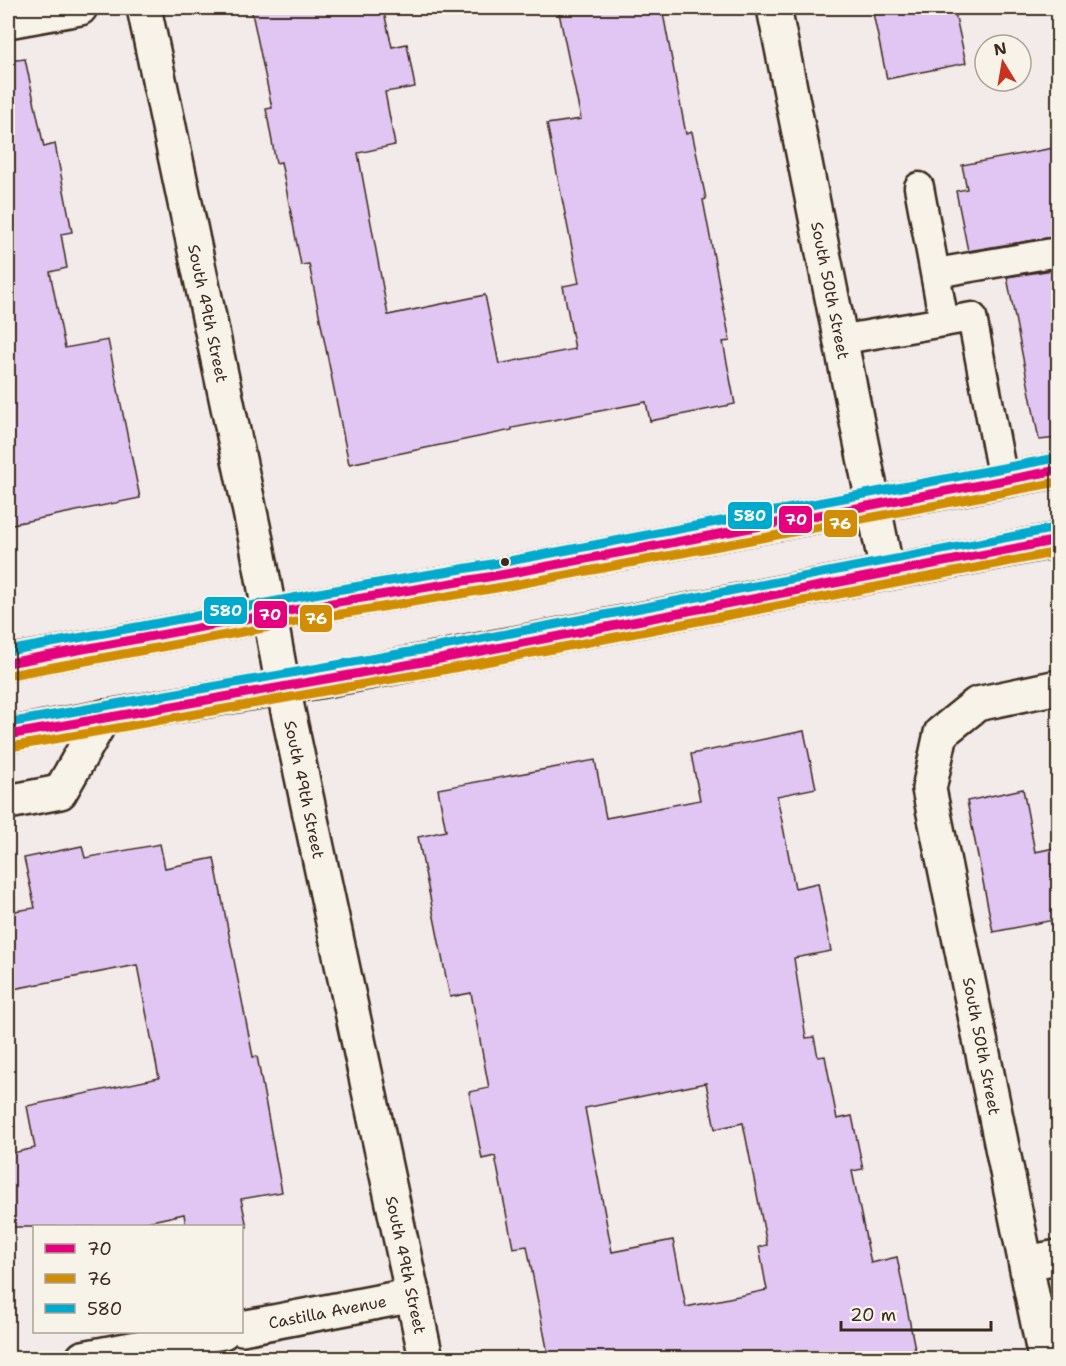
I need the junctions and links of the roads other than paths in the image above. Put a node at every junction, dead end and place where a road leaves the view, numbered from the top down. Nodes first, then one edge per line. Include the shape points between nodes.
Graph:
1 (80, 8) edge
2 (144, 8) edge
3 (774, 8) edge
4 (8, 21) edge
5 (919, 187) dead end
6 (1059, 252) edge
7 (936, 273) junction
8 (944, 322) junction
9 (839, 340) junction
10 (1059, 470) edge
11 (1003, 480) junction
12 (872, 506) junction
13 (1059, 540) edge
14 (887, 572) junction
15 (271, 615) junction
16 (13, 656) edge
17 (1059, 687) edge
18 (283, 688) junction
19 (103, 717) junction
20 (8, 735) edge
21 (8, 802) edge
22 (1059, 1257) edge
23 (1026, 1263) junction
24 (414, 1295) junction
25 (243, 1328) edge
26 (218, 1333) edge
27 (83, 1359) edge
28 (426, 1359) edge
29 (1045, 1359) edge

1 - 4 street
2 - 15 street, South 49th Street
3 - 9 street, South 50th Street
5 - 7 lane
6 - 7 lane
7 - 8 lane
8 - 9 lane
8 - 11 lane via 972,317
9 - 12 street, South 50th Street
10 - 11 main road
11 - 12 main road
12 - 14 street, South 50th Street
12 - 15 main road
13 - 14 main road
14 - 18 main road
15 - 16 main road
15 - 18 street, South 49th Street
17 - 23 street, South 50th Street via 977,704 941,733 929,789
18 - 19 main road
18 - 24 street, South 49th Street
19 - 20 main road
19 - 21 street via 60,792
22 - 23 street
23 - 29 street, South 50th Street
24 - 25 street, Castilla Avenue
24 - 28 street, South 49th Street
26 - 27 street

